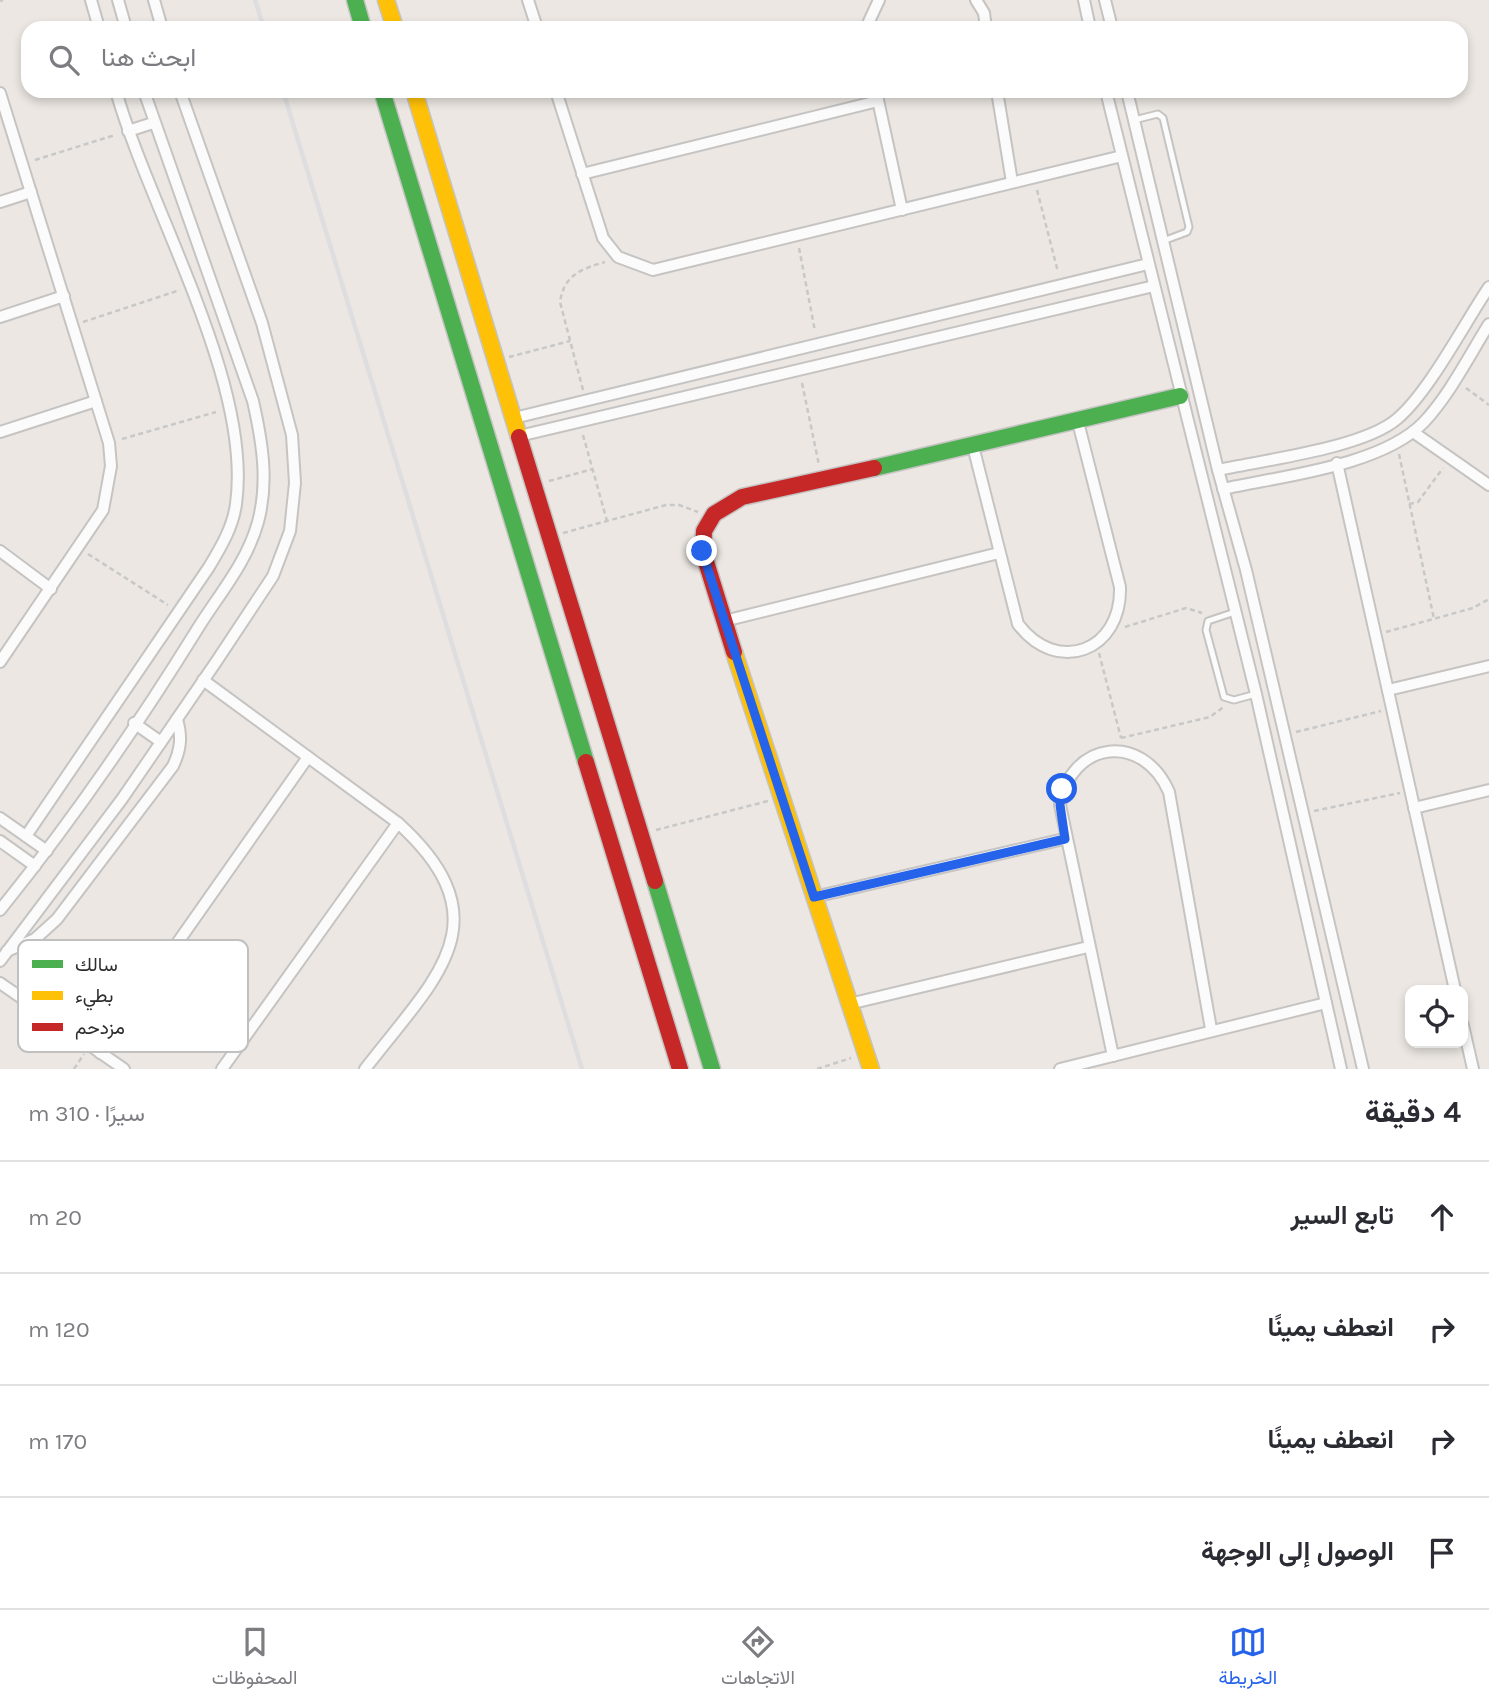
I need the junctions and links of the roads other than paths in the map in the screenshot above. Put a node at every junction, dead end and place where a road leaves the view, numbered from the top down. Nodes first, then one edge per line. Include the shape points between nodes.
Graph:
1 (91, 0) edge
2 (118, 0) edge
3 (154, 0) edge
4 (355, 0) edge
5 (386, 0) edge
6 (528, 0) edge
7 (879, 0) edge
8 (976, 0) edge
9 (1084, 0) edge
10 (1105, 0) edge
11 (97, 21) edge
12 (124, 21) edge
13 (160, 21) edge
14 (361, 21) edge
15 (392, 21) edge
16 (535, 21) edge
17 (869, 21) edge
18 (985, 21) edge
19 (1088, 21) edge
20 (1110, 21) edge
21 (0, 93) edge
22 (118, 98) edge
23 (146, 98) edge
24 (182, 98) edge
25 (384, 98) edge
26 (416, 98) edge
27 (558, 98) edge
28 (869, 98) edge
29 (877, 98) edge
30 (998, 98) edge
31 (1108, 98) edge
32 (1128, 98) edge
33 (419, 109) junction
34 (390, 118) junction
35 (1133, 120) junction
36 (153, 123) junction
37 (128, 131) junction
38 (1122, 156) junction
39 (582, 174) junction
40 (1012, 182) junction
41 (31, 192) junction
42 (1153, 199) junction
43 (0, 202) edge
44 (1133, 204) junction
45 (902, 210) junction
46 (1163, 241) junction
47 (1148, 264) junction
48 (212, 279) junction
49 (1091, 279) junction
50 (1154, 286) junction
51 (189, 287) junction
52 (1489, 287) edge
53 (64, 296) junction
54 (1095, 299) junction
55 (0, 317) edge
56 (1489, 324) edge
57 (1428, 380) junction
58 (1446, 391) junction
59 (1180, 396) junction
60 (96, 401) junction
61 (253, 401) junction
62 (569, 405) junction
63 (229, 408) junction
64 (514, 418) junction
65 (577, 422) junction
66 (1078, 422) junction
67 (0, 432) edge
68 (1413, 432) junction
69 (519, 436) junction
70 (973, 446) junction
71 (1277, 457) junction
72 (1337, 463) junction
73 (1218, 470) junction
74 (1280, 476) junction
75 (1489, 485) edge
76 (1223, 489) junction
77 (0, 551) edge
78 (999, 553) junction
79 (1246, 570) junction
80 (1226, 576) junction
81 (51, 589) junction
82 (180, 612) junction
83 (1235, 612) junction
84 (724, 621) junction
85 (200, 625) junction
86 (0, 662) edge
87 (1489, 666) edge
88 (203, 680) junction
89 (1388, 690) junction
90 (1256, 694) junction
91 (177, 719) junction
92 (134, 723) junction
93 (162, 742) junction
94 (308, 757) junction
95 (1489, 790) edge
96 (1414, 808) junction
97 (0, 818) edge
98 (398, 824) junction
99 (26, 836) junction
100 (1065, 839) junction
101 (641, 840) junction
102 (0, 841) edge
103 (47, 851) junction
104 (613, 855) junction
105 (35, 866) junction
106 (814, 897) junction
107 (0, 911) edge
108 (33, 940) edge
109 (179, 940) edge
110 (18, 946) edge
111 (1088, 947) junction
112 (7, 951) junction
113 (0, 961) edge
114 (0, 983) edge
115 (1454, 985) edge
116 (18, 995) edge
117 (1326, 1003) junction
118 (849, 1004) junction
119 (1211, 1029) junction
120 (248, 1033) edge
121 (1468, 1047) edge
122 (234, 1052) edge
123 (100, 1053) edge
124 (1113, 1056) junction
125 (124, 1069) edge
126 (222, 1069) edge
127 (365, 1069) edge
128 (680, 1069) edge
129 (712, 1069) edge
130 (871, 1069) edge
131 (1060, 1069) edge
132 (1341, 1069) edge
133 (1363, 1069) edge
134 (1473, 1069) edge

1 - 11 street
2 - 12 street
3 - 13 street
4 - 14 street
5 - 15 street
6 - 16 street
7 - 17 street
8 - 18 street
9 - 19 street
10 - 20 street
21 - 41 street
22 - 37 street
23 - 36 street
24 - 88 street via 262,323 292,435 295,483 290,531 273,576
25 - 34 street
26 - 33 street
27 - 39 street
28 - 39 street
29 - 45 street
30 - 40 street
31 - 38 street
32 - 35 street
33 - 34 street
33 - 64 street
34 - 104 street
35 - 42 street
35 - 46 lane via 1158,114 1163,118 1189,227
36 - 37 street
36 - 48 street
37 - 51 street
38 - 40 street
38 - 44 street
39 - 45 street via 603,238 618,257 641,268 666,269
40 - 45 street
41 - 43 street
41 - 53 street
42 - 44 street
42 - 46 street
44 - 47 street
46 - 73 street
47 - 49 street
47 - 50 street
48 - 51 street
48 - 61 street
49 - 54 street
49 - 62 street
50 - 54 street
50 - 59 street
51 - 63 street
52 - 57 street
53 - 55 street
53 - 60 street
54 - 65 street
56 - 58 street
57 - 58 street
57 - 71 street via 1405,412 1383,429
58 - 68 street
59 - 66 street
59 - 80 street
60 - 67 street
60 - 81 street via 111,466 103,510
61 - 63 street
61 - 85 street via 263,446 264,484 258,521 243,562
62 - 64 street
62 - 65 street
63 - 82 street via 239,474 236,507 226,538
64 - 69 street
65 - 69 street
66 - 70 street
66 - 78 street via 1120,587 1117,619 1109,632 1097,643 1067,653 1052,651 1027,636 1012,610
68 - 72 street via 1378,453
68 - 75 street
69 - 101 street
70 - 78 street
70 - 84 street via 728,501 707,522 702,551
71 - 73 street
71 - 74 street
72 - 74 street
72 - 89 street
73 - 76 street
74 - 76 street
76 - 79 street
77 - 81 street
78 - 84 street
79 - 80 street
79 - 133 street
80 - 83 street
81 - 86 street
82 - 85 street
82 - 99 street
83 - 90 street
83 - 90 lane via 1208,621 1215,667 1228,700
84 - 106 street
85 - 92 street
87 - 89 street
88 - 91 street
88 - 94 street
89 - 96 street
90 - 117 street
91 - 93 street
91 - 108 street via 181,743 173,766 57,919
92 - 93 street
92 - 103 street
93 - 112 street
94 - 98 street
94 - 109 street
95 - 96 street
96 - 115 street
97 - 99 street
98 - 120 street
98 - 127 street via 443,874 454,906 453,939 441,970
99 - 103 street
100 - 106 street
100 - 111 street
100 - 119 street via 1060,805 1069,775 1080,764 1094,755 1125,752 1153,765 1169,792
101 - 104 street
101 - 129 street
102 - 105 street
103 - 105 street
104 - 128 street
105 - 107 street
106 - 118 street
110 - 112 street
111 - 118 street
111 - 124 street
112 - 113 street
114 - 116 street
117 - 119 street
117 - 132 street
118 - 130 street
119 - 124 street
121 - 134 street
122 - 126 street
123 - 125 street
124 - 131 street

